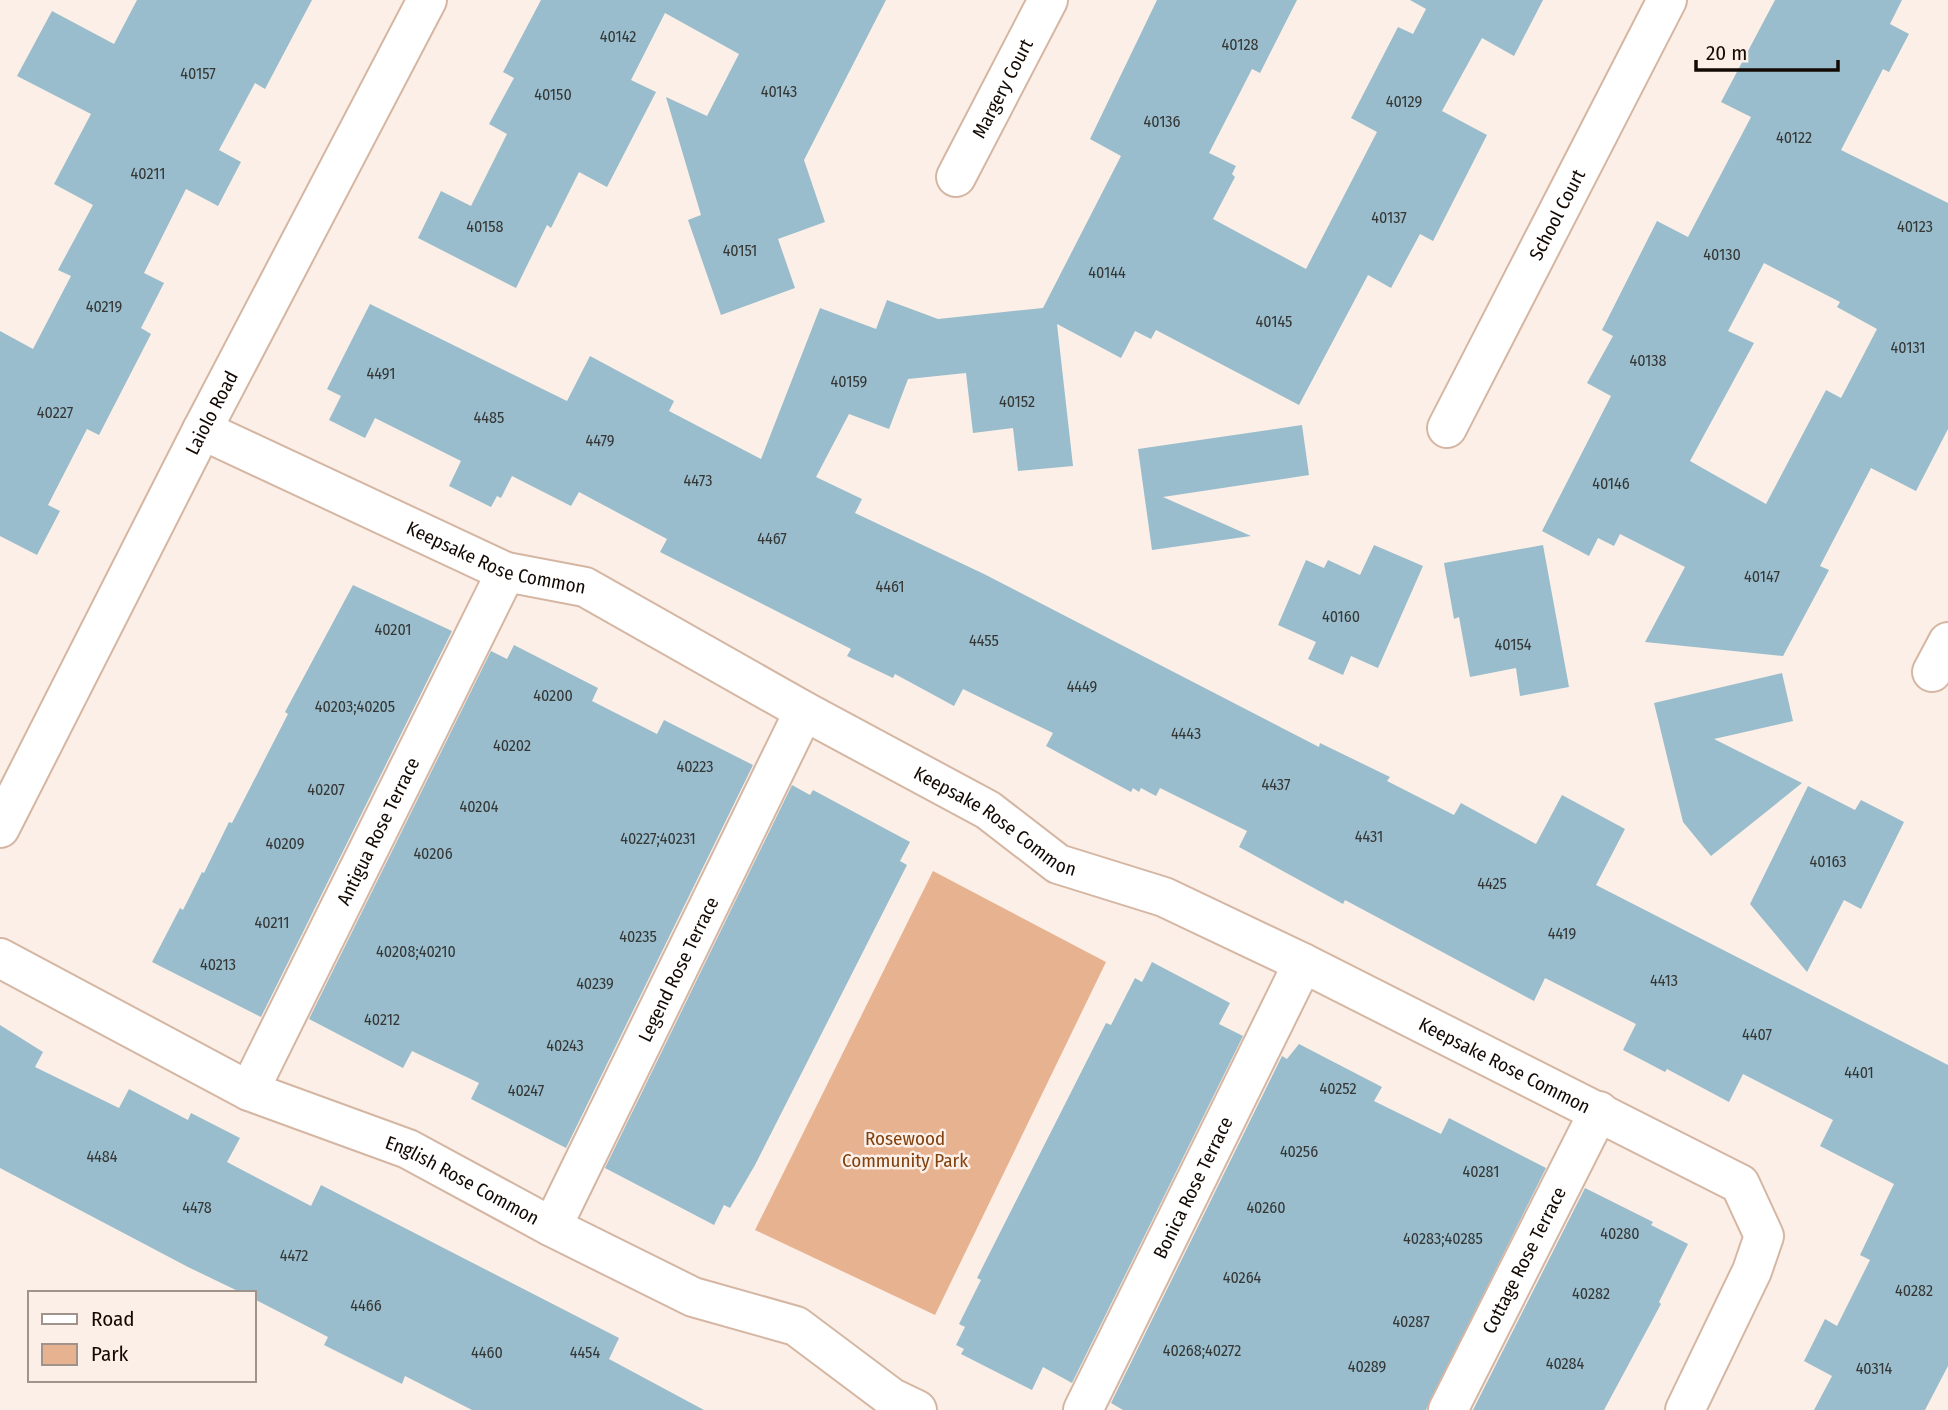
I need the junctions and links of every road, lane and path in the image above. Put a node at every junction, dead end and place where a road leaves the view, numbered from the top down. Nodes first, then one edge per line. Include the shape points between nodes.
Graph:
1 (427, 0) edge
2 (1048, 0) edge
3 (1667, 0) edge
4 (956, 177) dead end
5 (1447, 428) dead end
6 (202, 430) junction
7 (506, 572) junction
8 (804, 711) junction
9 (0, 828) edge
10 (0, 958) edge
11 (1303, 963) junction
12 (249, 1091) junction
13 (1599, 1111) junction
14 (552, 1227) junction
15 (917, 1410) edge
16 (1083, 1410) edge
17 (1448, 1410) edge
18 (1685, 1410) edge

1 - 6 street, Laiolo Road
2 - 4 street, Margery Court
3 - 5 street, School Court
6 - 7 street, Keepsake Rose Common
6 - 9 street, Laiolo Road
7 - 8 street, Keepsake Rose Common via 585,587
7 - 12 street, Antigua Rose Terrace
8 - 11 street, Keepsake Rose Common via 988,810 1058,864 1164,897
8 - 14 street, Legend Rose Terrace
10 - 12 street, English Rose Common
11 - 13 street, Keepsake Rose Common
11 - 16 street, Bonica Rose Terrace
12 - 14 street, English Rose Common via 408,1149
13 - 17 street, Cottage Rose Terrace
13 - 18 street, Keepsake Rose Common via 1740,1184 1764,1236
14 - 15 street, English Rose Common via 693,1297 796,1326 892,1398

